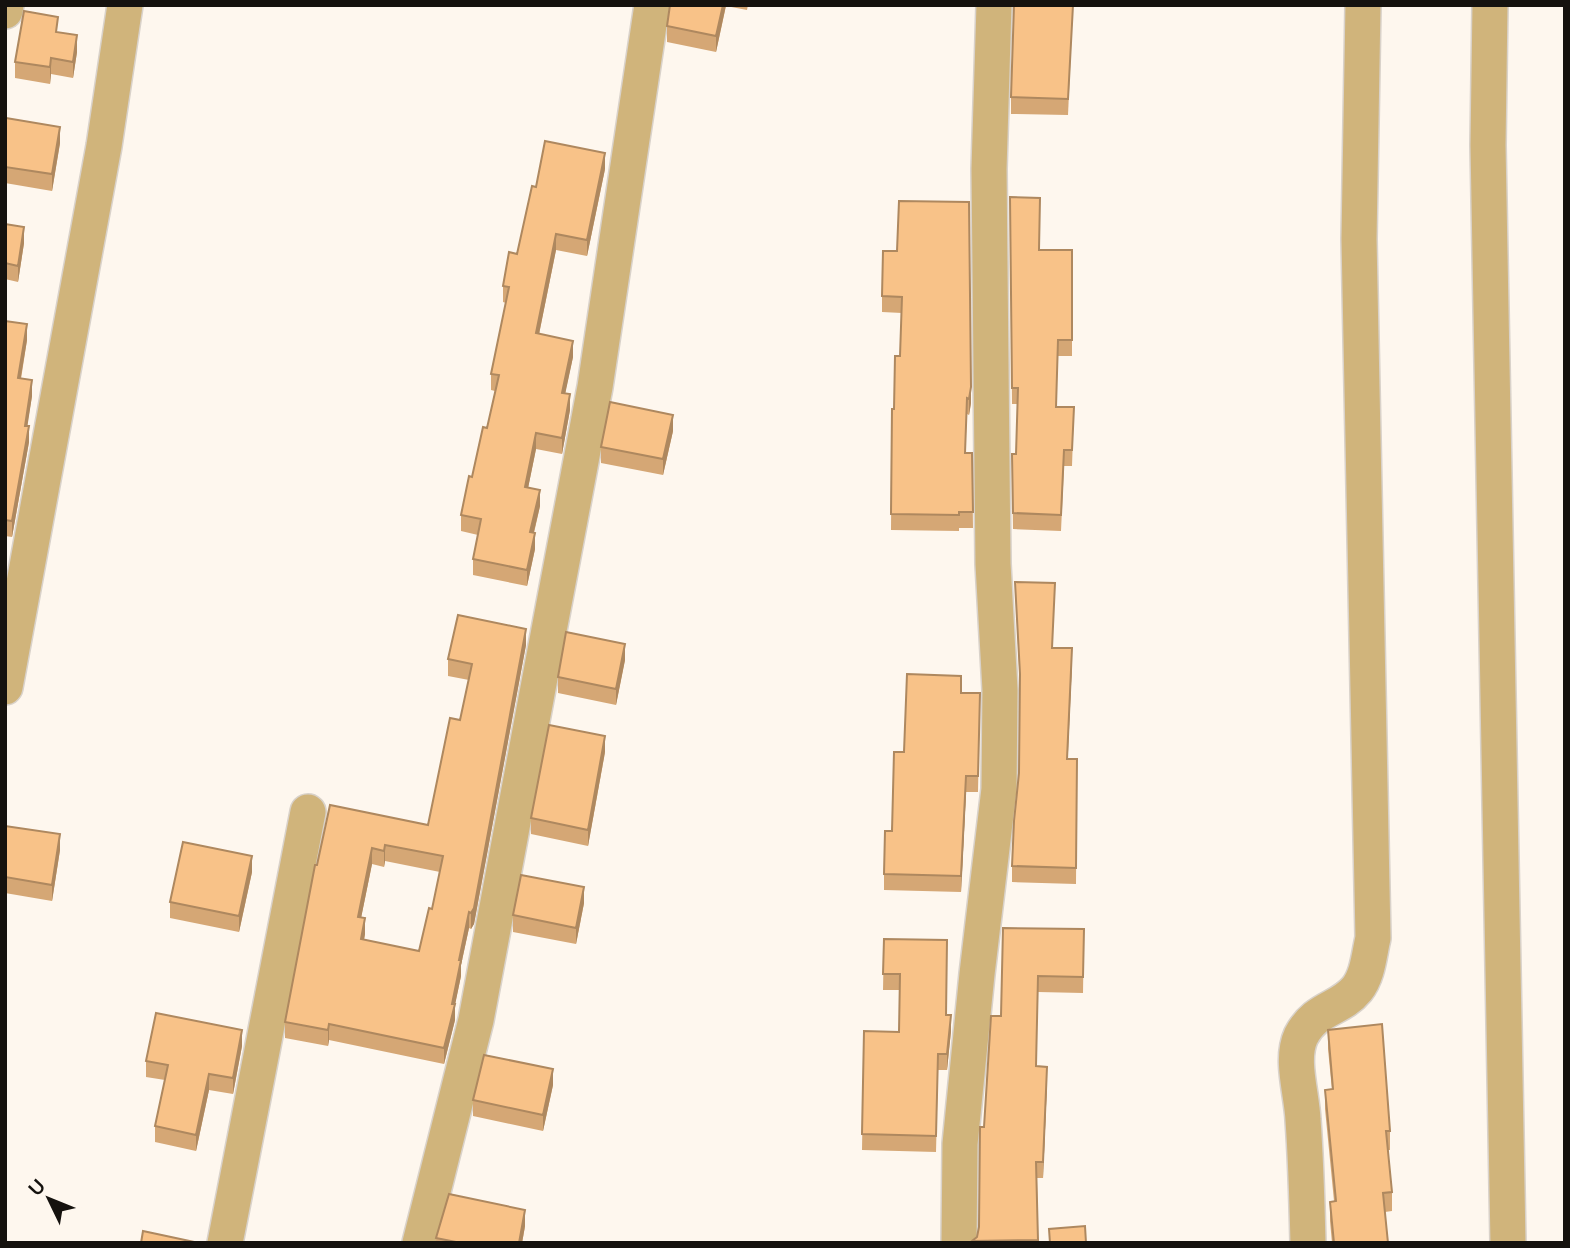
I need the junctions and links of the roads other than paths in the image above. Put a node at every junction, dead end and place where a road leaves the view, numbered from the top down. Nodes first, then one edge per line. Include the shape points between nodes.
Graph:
1 (6, 5) edge
2 (125, 5) edge
3 (652, 5) edge
4 (994, 5) edge
5 (1363, 5) edge
6 (1490, 5) edge
7 (5, 11) edge
8 (5, 687) edge
9 (308, 812) dead end
10 (225, 1243) edge
11 (420, 1243) edge
12 (959, 1243) edge
13 (1308, 1243) edge
14 (1508, 1243) edge

1 - 7 street
2 - 8 street via 104,146
3 - 11 street via 595,387 540,683 476,1020
4 - 12 street via 989,169 999,789 960,1144
5 - 13 street via 1359,239 1373,938 1362,982 1345,999 1316,1015 1296,1050
6 - 14 street via 1488,159
9 - 10 street

